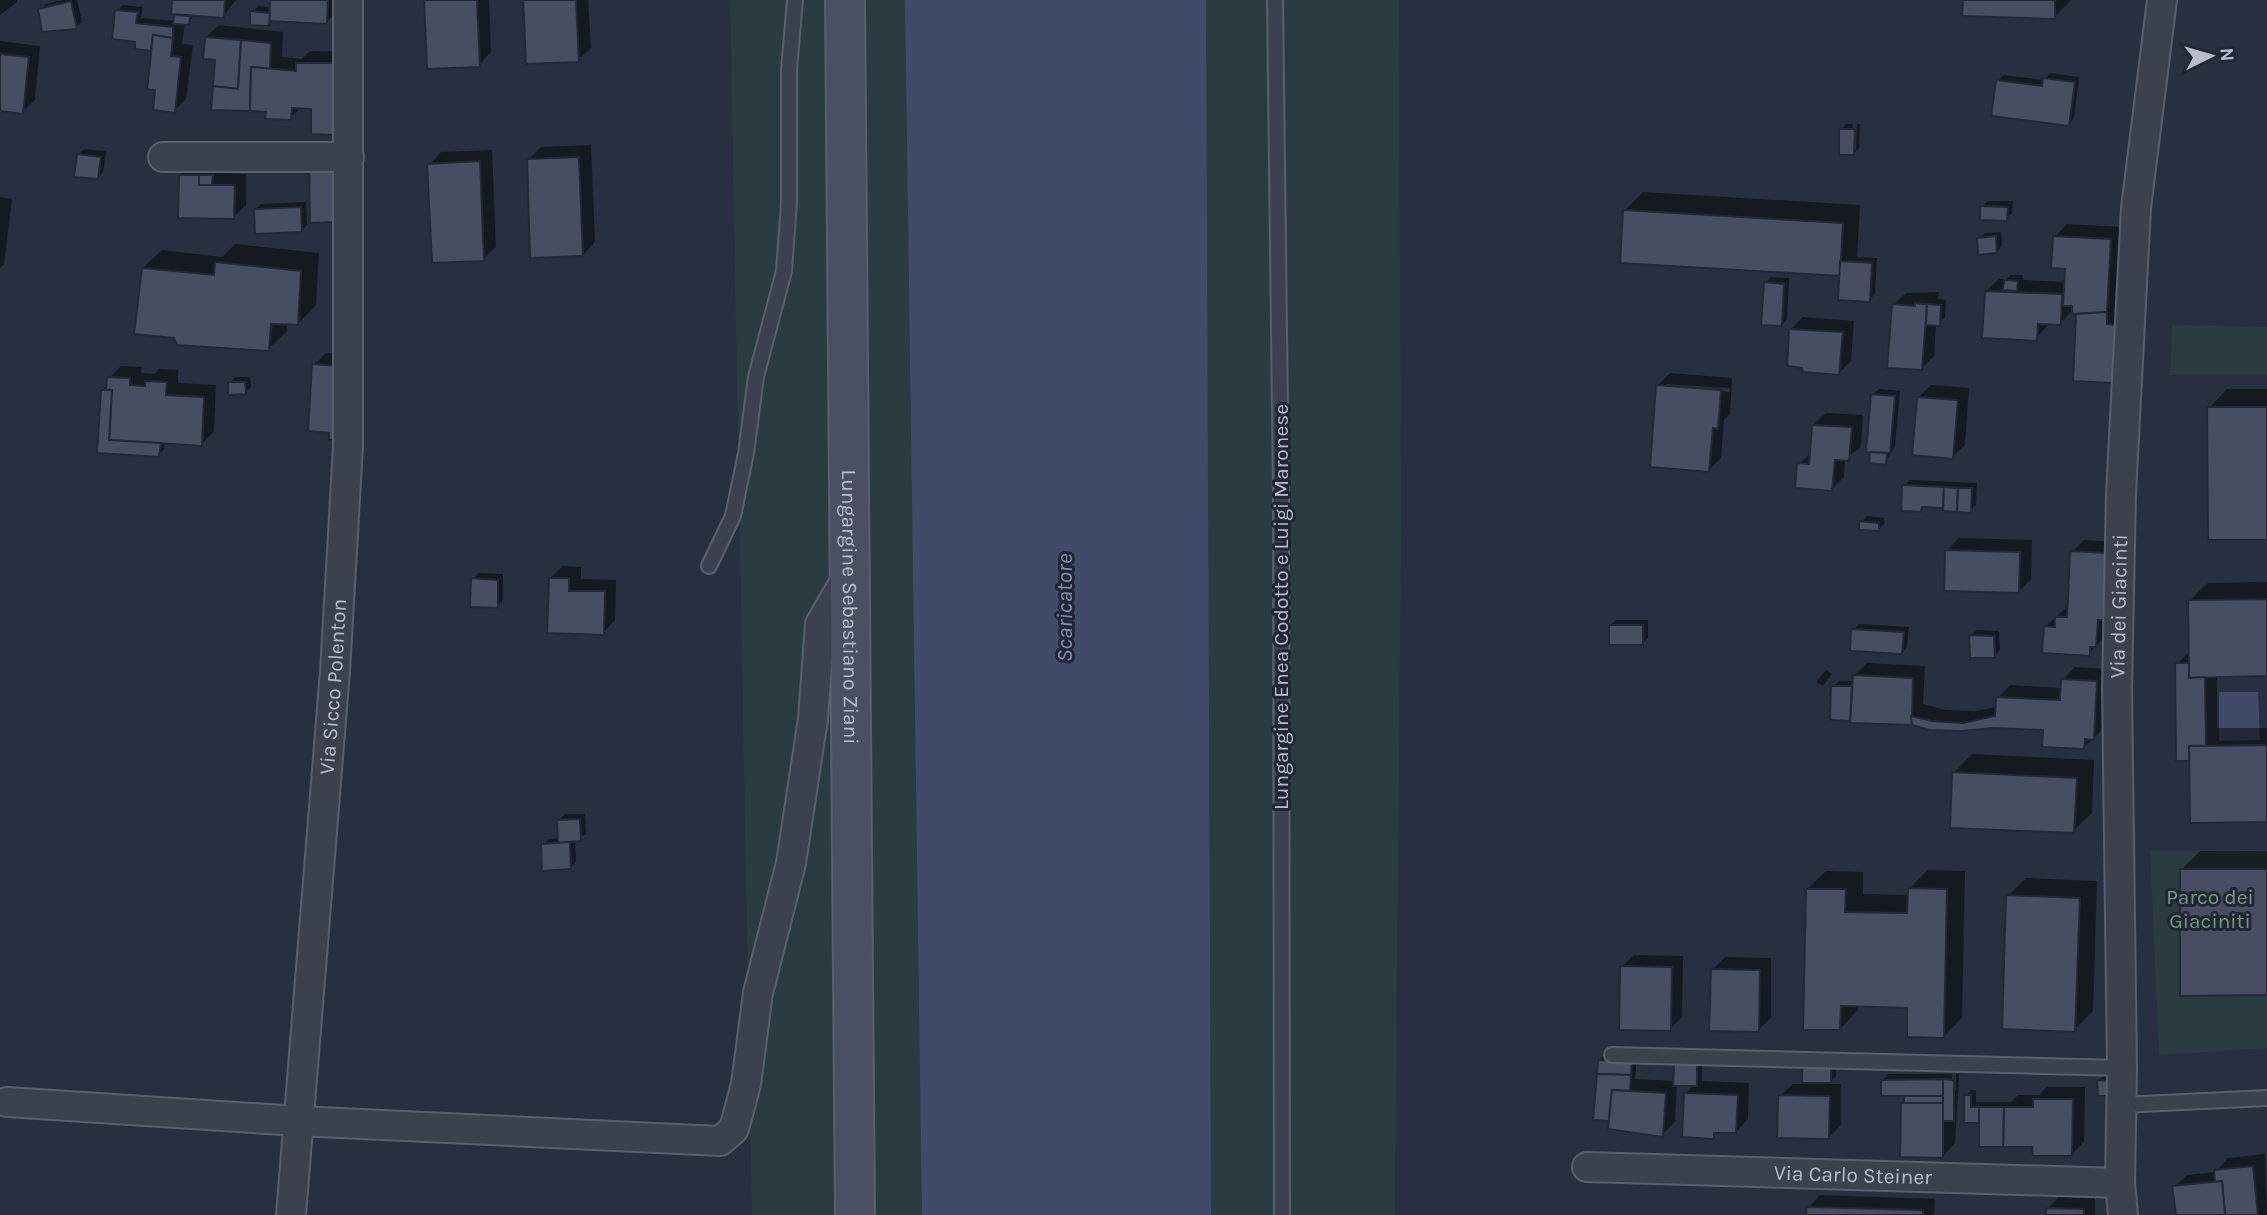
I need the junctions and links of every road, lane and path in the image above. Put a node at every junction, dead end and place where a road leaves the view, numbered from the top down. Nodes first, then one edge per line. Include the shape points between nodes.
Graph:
1 (348, 0) edge
2 (795, 0) edge
3 (845, 0) edge
4 (1275, 0) edge
5 (2162, 0) edge
6 (163, 157) dead end
7 (349, 157) junction
8 (709, 566) dead end
9 (849, 574) junction
10 (1612, 1055) dead end
11 (2122, 1068) junction
12 (2267, 1098) edge
13 (7, 1102) dead end
14 (2121, 1105) junction
15 (298, 1121) junction
16 (1587, 1167) dead end
17 (2120, 1183) junction
18 (291, 1215) edge
19 (855, 1215) edge
20 (1282, 1215) edge
21 (2123, 1215) edge

1 - 7 street, Via Sicco Polenton
2 - 8 lane via 784,271 756,377 733,516
3 - 9 street, Lungargine Sebastiano Ziani
4 - 20 lane, Lungargine Enea Codotto e Luigi Maronese
5 - 11 street, Via dei Giacinti via 2136,208 2121,494 2117,689
6 - 7 street
7 - 15 street, Via Sicco Polenton via 348,447 335,671
9 - 15 street via 820,624 803,797 758,993 746,1084 734,1129 720,1141
9 - 19 street, Lungargine Sebastiano Ziani
10 - 11 lane
11 - 14 street, Via dei Giacinti
12 - 14 lane
13 - 15 street
14 - 17 street, Via dei Giacinti
15 - 18 street, Via Sicco Polenton
16 - 17 street, Via Carlo Steiner
17 - 21 street, Via dei Giacinti

